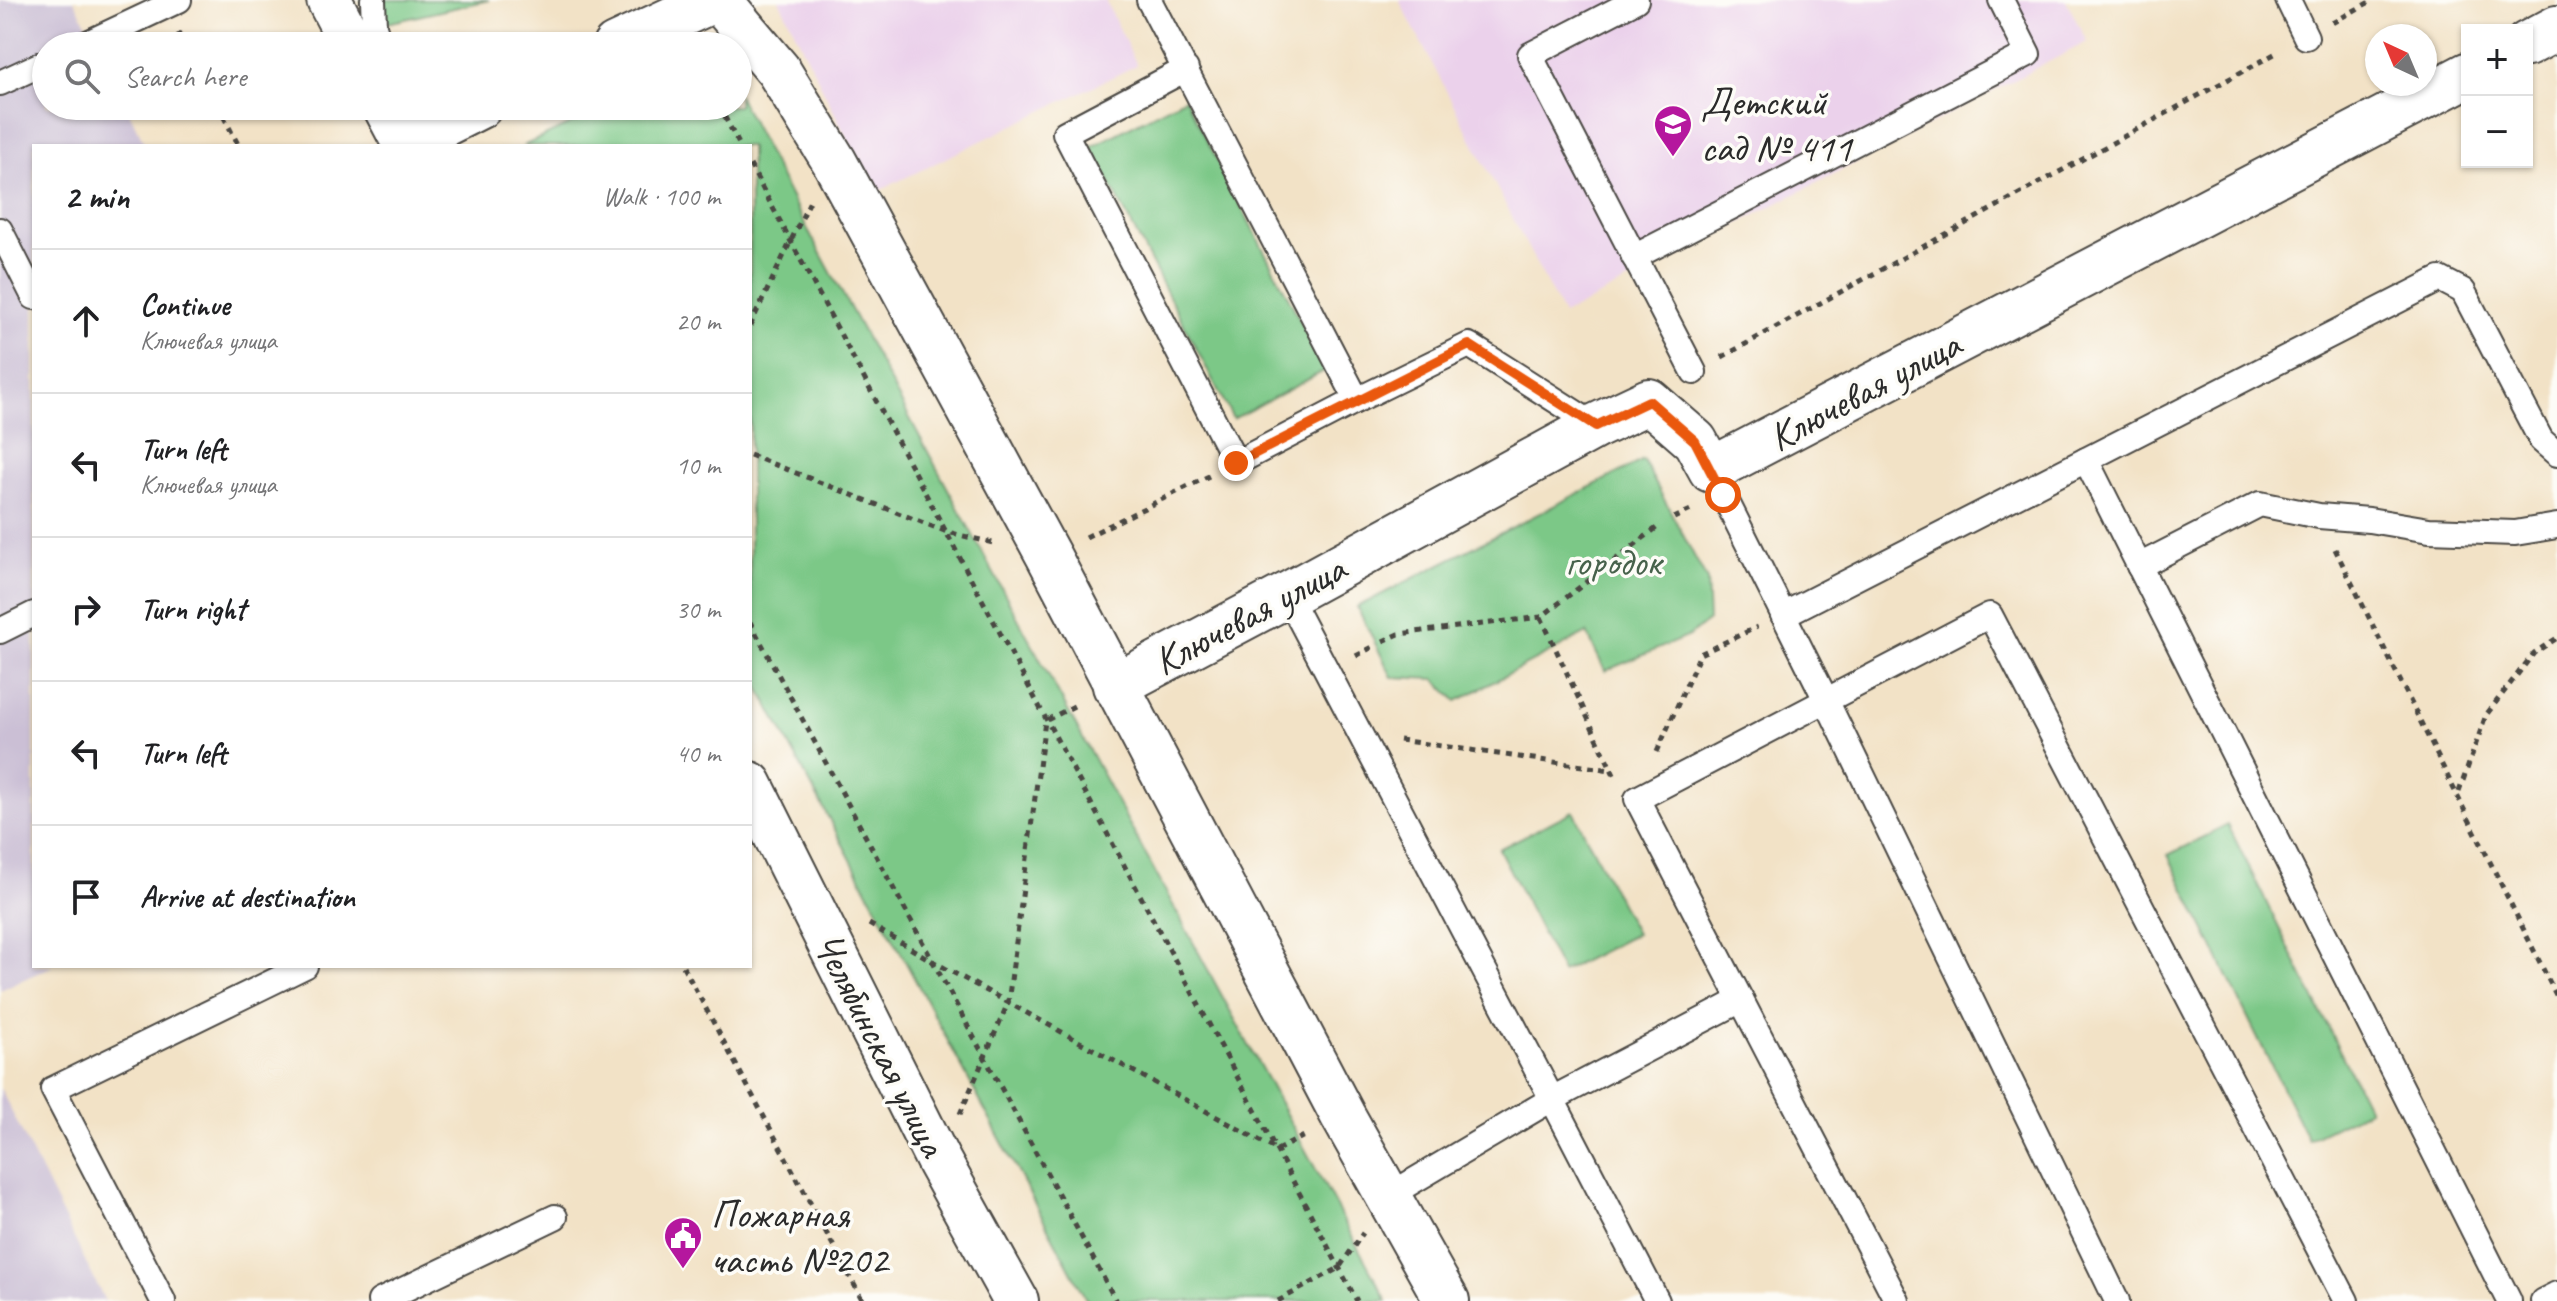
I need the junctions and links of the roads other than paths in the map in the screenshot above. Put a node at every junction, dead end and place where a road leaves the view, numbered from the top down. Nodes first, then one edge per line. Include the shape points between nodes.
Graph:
1 (179, 0) edge
2 (329, 0) edge
3 (373, 0) edge
4 (716, 0) edge
5 (1149, 0) edge
6 (1636, 0) edge
7 (2001, 0) edge
8 (2288, 0) edge
9 (2557, 28) edge
10 (111, 32) edge
11 (346, 32) edge
12 (376, 32) edge
13 (646, 32) edge
14 (744, 32) edge
15 (2306, 37) road end
16 (752, 41) edge
17 (2533, 41) edge
18 (32, 68) edge
19 (1186, 69) junction
20 (2461, 78) edge
21 (0, 83) edge
22 (420, 120) edge
23 (398, 125) edge
24 (0, 230) edge
25 (1634, 257) junction
26 (32, 293) edge
27 (1694, 372) road end
28 (1357, 400) junction
29 (1596, 426) junction
30 (2557, 454) edge
31 (2086, 460) junction
32 (1711, 470) junction
33 (2557, 526) edge
34 (2139, 566) junction
35 (1287, 595) junction
36 (32, 615) edge
37 (1783, 615) junction
38 (0, 631) edge
39 (1115, 686) junction
40 (1826, 700) junction
41 (752, 788) edge
42 (301, 968) edge
43 (1741, 1000) junction
44 (1552, 1099) junction
45 (1388, 1196) junction
46 (555, 1217) dead end
47 (2557, 1294) edge
48 (163, 1301) edge
49 (380, 1301) edge
50 (1016, 1301) edge
51 (1447, 1301) edge
52 (1657, 1301) edge
53 (1897, 1301) edge
54 (2117, 1301) edge
55 (2346, 1301) edge
56 (2509, 1301) edge
57 (2543, 1301) edge

1 - 10 lane
2 - 11 street
3 - 12 lane
4 - 13 street
4 - 14 street
5 - 19 lane
6 - 25 lane via 1530,55
7 - 25 lane via 2028,54
8 - 15 lane
9 - 17 street
16 - 39 street via 778,70 834,161
18 - 21 lane
19 - 28 lane
19 - 28 lane via 1065,133 1236,463
20 - 32 street, Ключевая улица
22 - 23 street
24 - 26 lane
25 - 27 lane
28 - 29 lane via 1469,345
29 - 32 street, Ключевая улица via 1649,401 1695,441
29 - 35 street, Ключевая улица
30 - 31 lane via 2541,440 2463,291 2440,279
31 - 34 lane
31 - 37 lane
32 - 37 lane
33 - 34 lane via 2515,533 2429,530 2260,504
34 - 56 lane
35 - 39 street, Ключевая улица
35 - 44 lane
36 - 38 lane
37 - 40 lane
39 - 45 street
40 - 43 lane via 1637,799
40 - 54 lane
40 - 55 lane via 1990,615
41 - 50 street, Челябинская улица via 939,1162
42 - 48 lane via 53,1089
43 - 44 lane
43 - 53 lane
44 - 45 lane
44 - 52 lane
45 - 51 street
46 - 49 lane
47 - 57 lane

